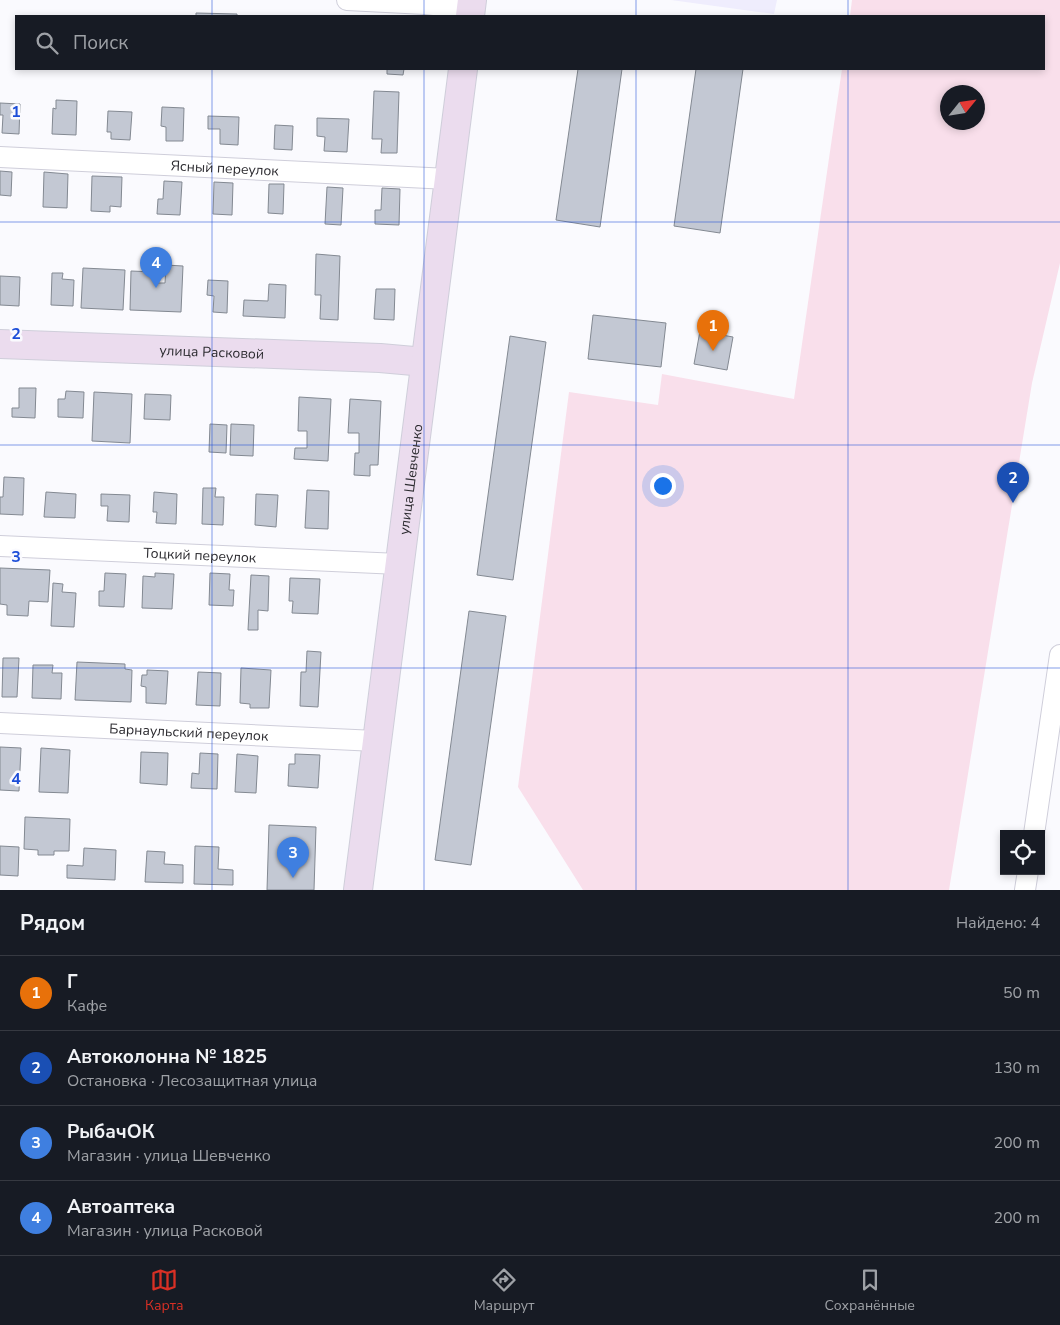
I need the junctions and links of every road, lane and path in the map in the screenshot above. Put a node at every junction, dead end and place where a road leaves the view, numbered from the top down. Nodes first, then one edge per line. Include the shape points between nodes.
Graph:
1 (347, 0) edge
2 (471, 8) edge
3 (463, 70) edge
4 (0, 157) edge
5 (449, 179) junction
6 (0, 344) edge
7 (425, 362) junction
8 (0, 546) edge
9 (399, 564) junction
10 (1060, 656) edge
11 (0, 723) edge
12 (376, 741) junction
13 (1035, 830) edge
14 (1027, 875) edge
15 (358, 890) edge
16 (1025, 890) edge

1 - 2 street
3 - 5 main road, улица Шевченко
4 - 5 street, Ясный переулок
5 - 7 main road, улица Шевченко
6 - 7 main road, улица Расковой
7 - 9 main road, улица Шевченко
8 - 9 street, Тоцкий переулок
9 - 12 main road, улица Шевченко
10 - 13 street
11 - 12 street, Барнаульский переулок
12 - 15 main road, улица Шевченко
14 - 16 street

